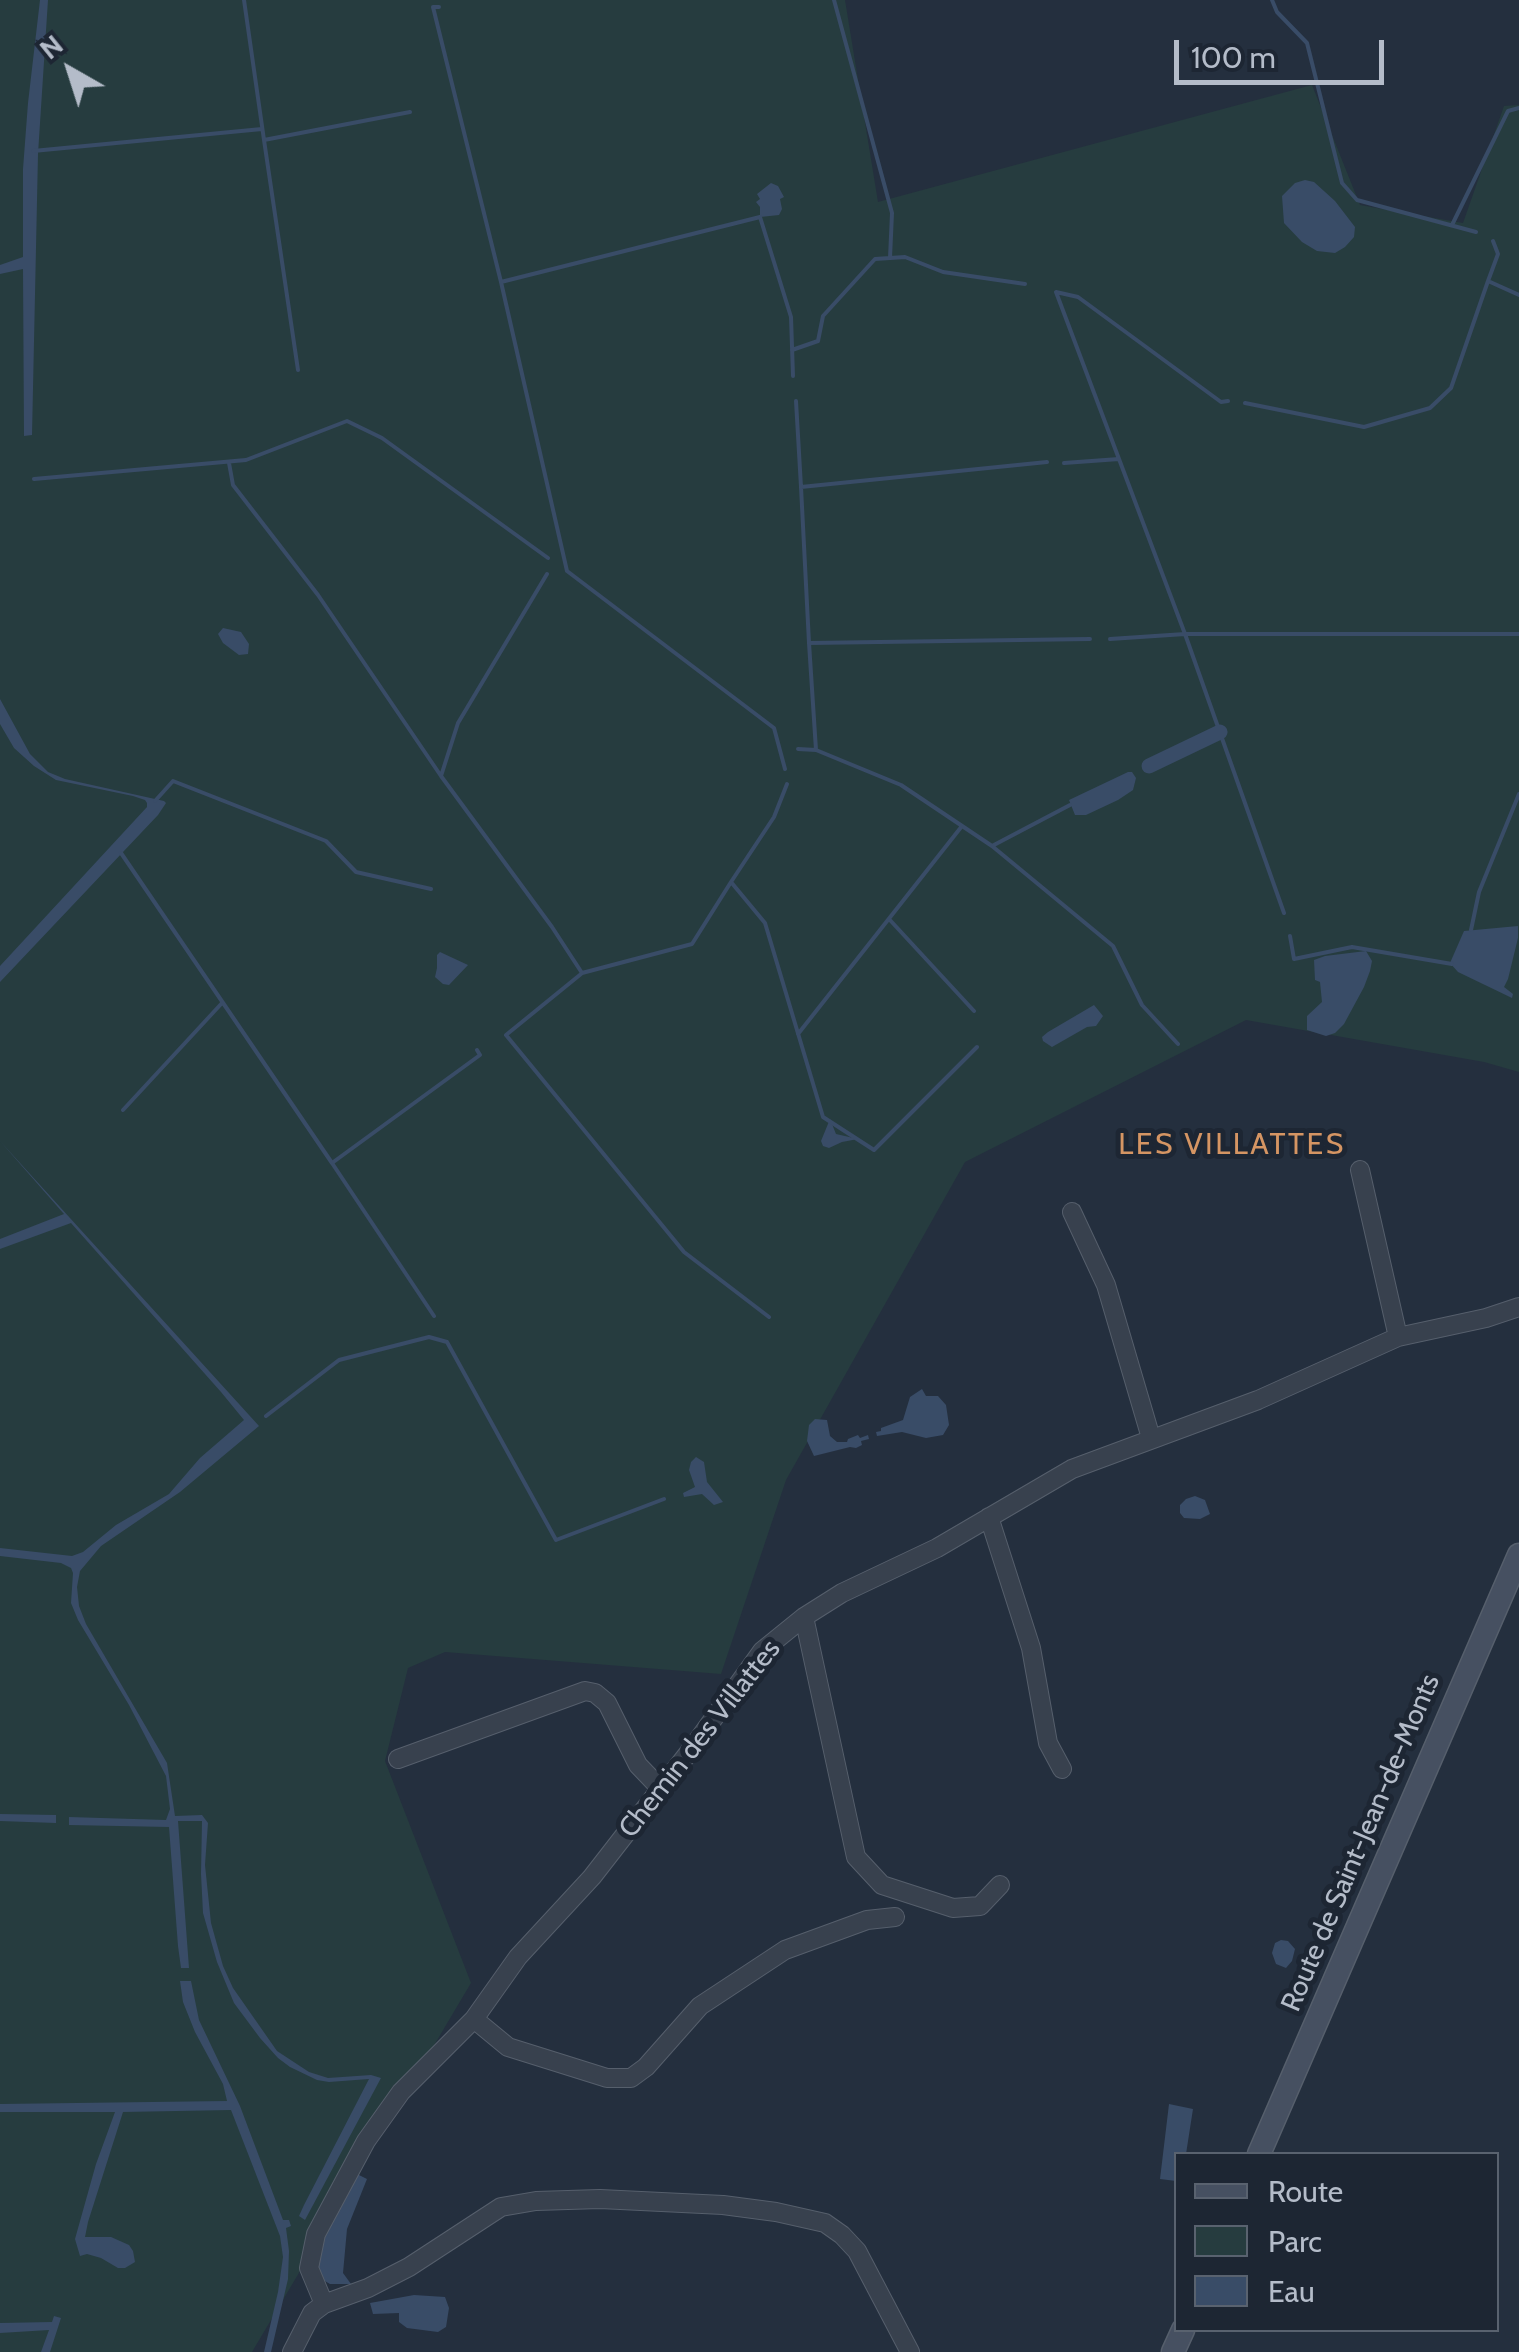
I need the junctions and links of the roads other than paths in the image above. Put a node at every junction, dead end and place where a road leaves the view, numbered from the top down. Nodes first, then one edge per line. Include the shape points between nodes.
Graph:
1 (1360, 1170) dead end
2 (1072, 1212) dead end
3 (1519, 1307) edge
4 (1398, 1337) junction
5 (1152, 1438) junction
6 (989, 1517) junction
7 (1519, 1555) edge
8 (804, 1617) junction
9 (398, 1759) dead end
10 (1062, 1769) dead end
11 (660, 1788) junction
12 (1000, 1884) dead end
13 (895, 1917) dead end
14 (474, 2020) junction
15 (1260, 2152) edge
16 (324, 2304) junction
17 (292, 2352) edge
18 (910, 2352) edge

1 - 4 street
2 - 5 street via 1111,1299
3 - 4 street, Chemin des Villattes
4 - 5 street, Chemin des Villattes via 1258,1400
5 - 6 street, Chemin des Villattes via 1072,1469
6 - 8 street, Chemin des Villattes
6 - 10 street via 1031,1648 1048,1744
7 - 15 main road, Route de Saint-Jean-de-Monts
8 - 11 street, Chemin des Villattes via 762,1651
8 - 12 street via 856,1857 882,1885 953,1908 980,1906
9 - 11 street via 585,1691 607,1702 638,1764
11 - 14 street, Chemin des Villattes
13 - 14 street via 785,1950 700,2006 631,2078 607,2078 508,2047
14 - 16 street, Chemin des Villattes via 392,2104 316,2234 308,2268
16 - 17 street
16 - 18 street via 409,2268 501,2207 600,2199 723,2205 825,2224 842,2235 858,2251

